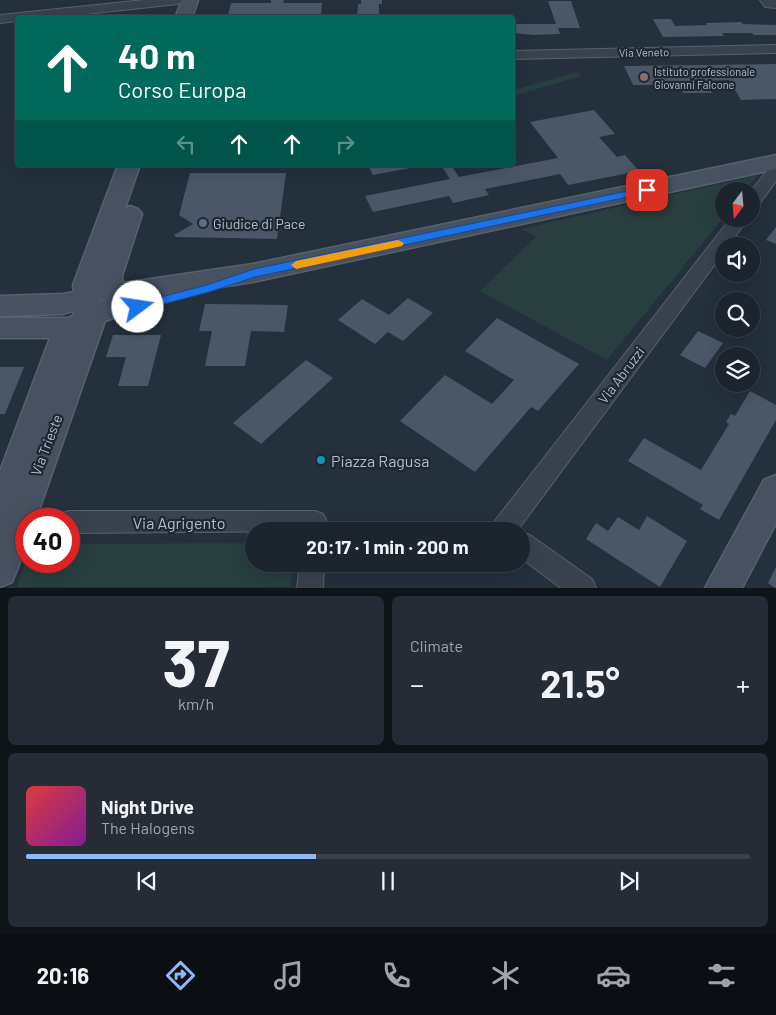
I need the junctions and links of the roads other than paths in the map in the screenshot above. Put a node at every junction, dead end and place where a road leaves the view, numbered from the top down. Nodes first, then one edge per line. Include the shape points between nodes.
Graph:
1 (178, 0) edge
2 (190, 0) edge
3 (202, 0) edge
4 (766, 0) edge
5 (776, 4) edge
6 (37, 15) edge
7 (184, 15) edge
8 (197, 15) edge
9 (15, 17) edge
10 (0, 19) edge
11 (776, 49) edge
12 (515, 55) edge
13 (776, 162) edge
14 (129, 167) edge
15 (145, 167) edge
16 (776, 170) edge
17 (760, 191) edge
18 (732, 228) edge
19 (0, 306) edge
20 (97, 306) junction
21 (19, 320) edge
22 (776, 490) edge
23 (11, 521) edge
24 (80, 522) edge
25 (245, 522) edge
26 (519, 522) edge
27 (530, 550) edge
28 (0, 570) edge
29 (311, 572) edge
30 (310, 588) edge
31 (583, 588) edge
32 (724, 588) edge

1 - 6 street
2 - 7 street
3 - 8 street
4 - 5 street via 769,4
9 - 10 street
11 - 12 street, Via Veneto
13 - 20 street via 254,273 138,307
14 - 20 street, Via Trieste via 86,285
15 - 20 street, Via Trieste
16 - 17 street
18 - 26 street, Via Abruzzi
19 - 21 street
20 - 21 street
20 - 23 street, Via Trieste
22 - 32 street
23 - 28 street, Via Trieste
24 - 25 street, Via Agrigento
27 - 31 street
29 - 30 street

